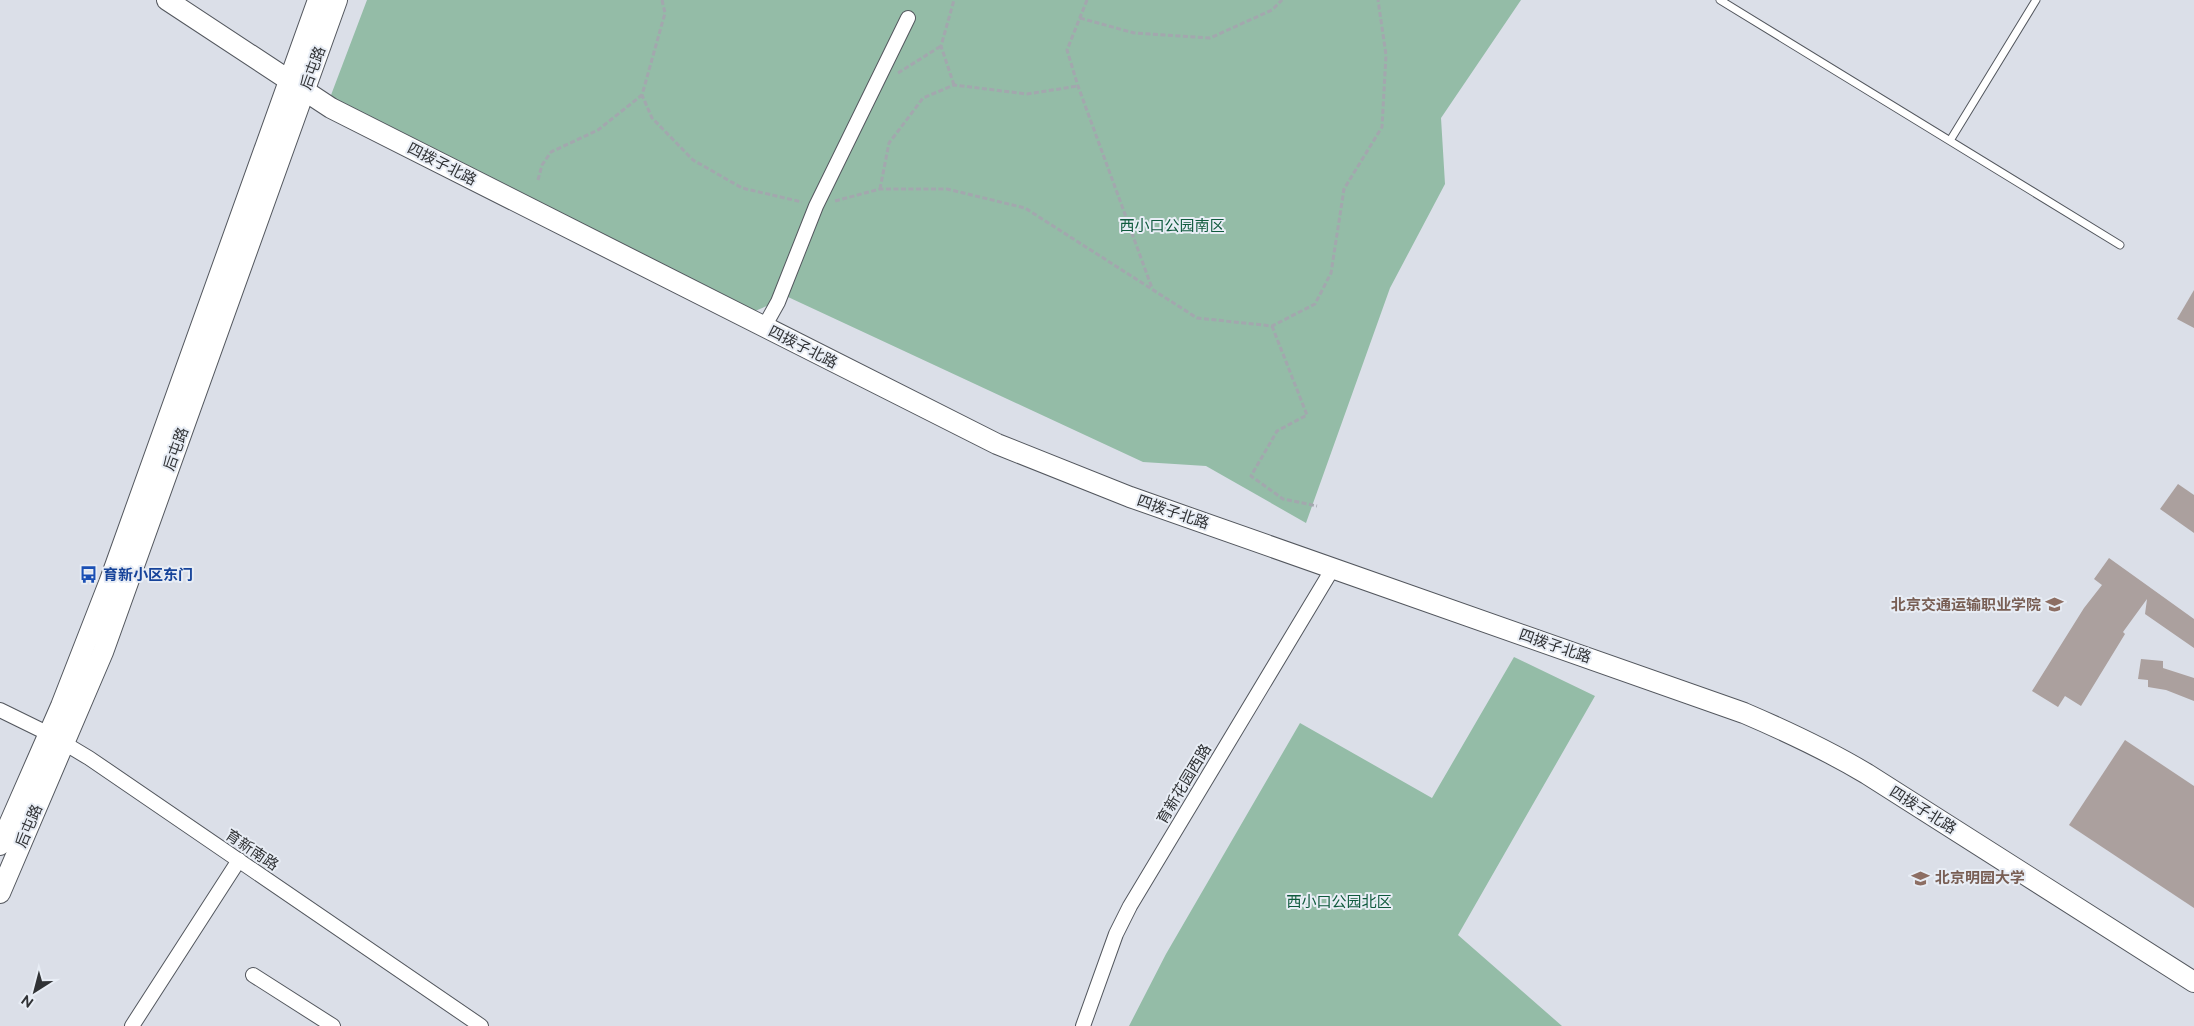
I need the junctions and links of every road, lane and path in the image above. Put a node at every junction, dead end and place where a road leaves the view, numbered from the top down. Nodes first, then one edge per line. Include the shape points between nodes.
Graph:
1 (167, 0) edge
2 (318, 0) edge
3 (337, 0) edge
4 (662, 0) edge
5 (954, 0) edge
6 (1087, 0) edge
7 (1282, 0) edge
8 (1378, 0) edge
9 (1720, 0) edge
10 (2036, 0) edge
11 (908, 18) dead end
12 (1080, 18) junction
13 (941, 46) junction
14 (882, 70) junction
15 (954, 85) junction
16 (297, 86) junction
17 (1078, 86) junction
18 (642, 95) junction
19 (1951, 139) junction
20 (538, 180) dead end
21 (880, 189) junction
22 (816, 206) junction
23 (2120, 244) dead end
24 (1153, 289) junction
25 (1272, 326) junction
26 (764, 327) junction
27 (1317, 506) dead end
28 (1333, 568) junction
29 (0, 710) edge
30 (57, 738) junction
31 (0, 845) edge
32 (239, 860) junction
33 (0, 892) edge
34 (253, 975) dead end
35 (2194, 982) edge
36 (132, 1026) edge
37 (333, 1026) edge
38 (480, 1026) edge
39 (1083, 1026) edge

1 - 16 street, 四拨子北路
2 - 16 street, 后屯路
3 - 16 street, 后屯路
4 - 18 path via 665,12
5 - 13 path
6 - 12 path
7 - 12 path via 1272,10 1210,38 1134,33
8 - 25 path via 1386,55 1382,127 1344,189 1331,273 1315,304
9 - 19 lane
10 - 19 lane
11 - 14 street
12 - 17 path via 1067,50
13 - 14 path via 898,73
13 - 15 path
14 - 22 street
15 - 17 path via 1027,94
15 - 21 path via 922,98 889,143
16 - 26 street, 四拨子北路 via 342,113
16 - 30 street, 后屯路 via 115,619
17 - 24 path
18 - 20 path via 598,130 551,152 542,164
18 - 22 path via 652,118 693,160 742,188
19 - 23 lane
21 - 22 path
21 - 24 path via 947,189 1025,208
22 - 26 street via 778,302
24 - 25 path via 1197,318
25 - 27 path via 1307,415 1277,432 1251,476 1283,499
26 - 28 street, 四拨子北路 via 1005,447 1130,497
28 - 35 street, 四拨子北路 via 1790,732 1867,774
28 - 39 street, 育新花园西路 via 1130,906 1116,934
29 - 30 street, 育新南路
30 - 31 street, 后屯路
30 - 32 street, 育新南路
30 - 33 street, 后屯路
32 - 36 street
32 - 38 street, 育新南路
34 - 37 street

